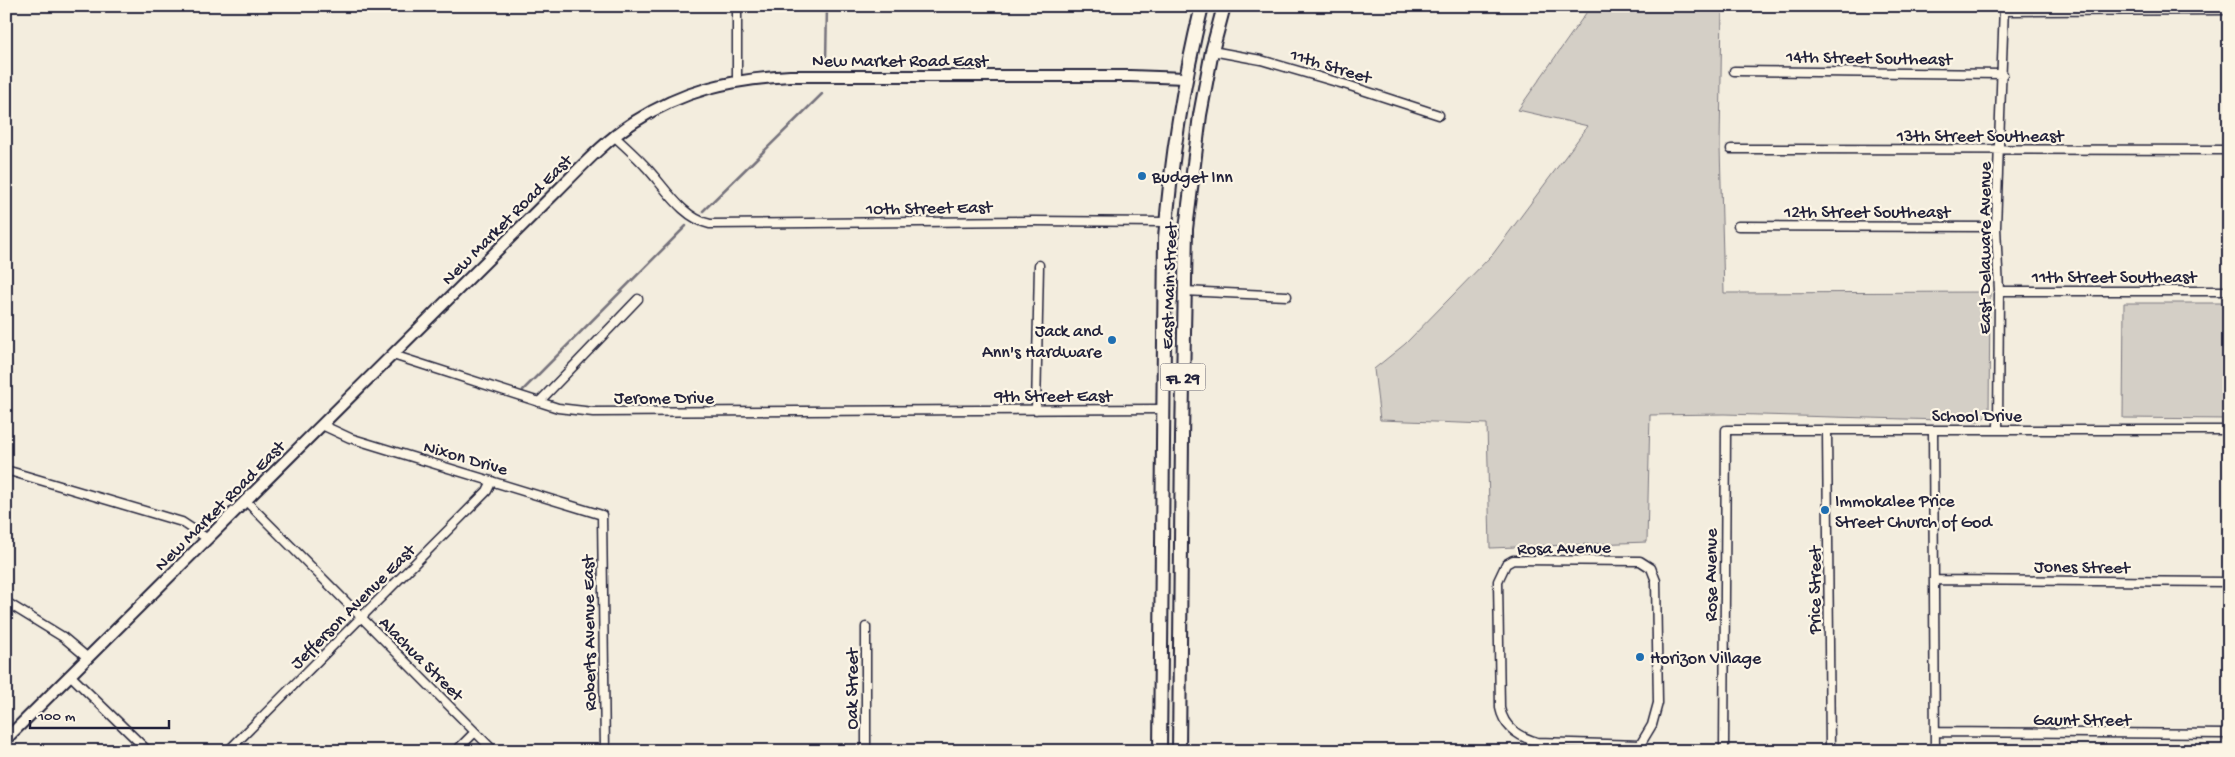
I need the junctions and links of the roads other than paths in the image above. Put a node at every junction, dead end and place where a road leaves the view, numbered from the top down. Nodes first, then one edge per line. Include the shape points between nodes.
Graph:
1 (737, 6) edge
2 (1202, 6) edge
3 (1224, 6) edge
4 (2004, 9) edge
5 (2229, 10) edge
6 (1212, 52) junction
7 (1734, 71) dead end
8 (2003, 74) junction
9 (1186, 78) junction
10 (737, 80) junction
11 (1206, 82) junction
12 (1439, 115) dead end
13 (615, 137) junction
14 (1731, 149) dead end
15 (2229, 150) edge
16 (2000, 151) junction
17 (1166, 222) junction
18 (1738, 226) dead end
19 (1996, 227) junction
20 (1039, 265) dead end
21 (1184, 291) junction
22 (1999, 291) junction
23 (2229, 291) edge
24 (1287, 296) dead end
25 (638, 299) dead end
26 (393, 355) junction
27 (539, 402) junction
28 (1163, 409) junction
29 (1036, 410) junction
30 (1182, 410) junction
31 (943, 411) joint
32 (322, 425) junction
33 (1726, 430) joint
34 (1828, 430) junction
35 (1933, 430) junction
36 (1998, 430) junction
37 (2229, 430) edge
38 (6, 470) edge
39 (492, 480) junction
40 (246, 501) junction
41 (602, 515) joint
42 (208, 539) junction
43 (1934, 580) junction
44 (2229, 582) edge
45 (6, 602) edge
46 (361, 619) junction
47 (866, 627) dead end
48 (88, 658) junction
49 (70, 675) junction
50 (475, 732) junction
51 (1935, 732) junction
52 (2229, 734) edge
53 (6, 739) edge
54 (1640, 748) edge
55 (148, 751) edge
56 (228, 751) edge
57 (456, 751) edge
58 (494, 751) edge
59 (605, 751) edge
60 (866, 751) edge
61 (1160, 751) edge
62 (1179, 751) edge
63 (1724, 751) edge
64 (1830, 751) edge
65 (1936, 751) edge

1 - 10 street
2 - 9 highway, East Main Street / FL 29
3 - 6 highway, East Main Street / FL 29
4 - 5 street
4 - 8 street, East Delaware Avenue
6 - 11 highway, East Main Street / FL 29
6 - 12 street, 11th Street via 1261,60
7 - 8 street, 14th Street Southeast
8 - 16 street, East Delaware Avenue
9 - 10 main road, New Market Road East via 790,76
9 - 11 highway
9 - 17 highway, East Main Street / FL 29 via 1170,169
10 - 13 main road, New Market Road East via 671,101 633,122
11 - 21 highway, East Main Street / FL 29 via 1188,205
13 - 17 street, 10th Street East via 679,205 694,218 710,224
13 - 26 main road, New Market Road East
14 - 16 street, 13th Street Southeast
15 - 16 street, 13th Street Southeast
16 - 19 street, East Delaware Avenue
17 - 28 highway, East Main Street / FL 29
18 - 19 street, 12th Street Southeast
19 - 22 street, East Delaware Avenue
20 - 29 street
21 - 24 street
21 - 30 highway, East Main Street / FL 29
22 - 23 street, 11th Street Southeast
22 - 36 street, East Delaware Avenue
25 - 27 street
26 - 27 street, Jerome Drive
26 - 32 main road, New Market Road East
27 - 31 street, Jerome Drive via 593,412
28 - 29 street, 9th Street East
28 - 30 highway
28 - 61 highway, East Main Street / FL 29
29 - 31 street, 9th Street East
30 - 62 highway, East Main Street / FL 29
32 - 39 street, Nixon Drive via 350,438
32 - 40 main road, New Market Road East
33 - 34 street, School Drive
33 - 63 street, Rose Avenue
34 - 35 street, School Drive
34 - 64 street, Price Street
35 - 36 street, School Drive
35 - 43 street
36 - 37 street, School Drive
38 - 42 street via 182,522
39 - 41 street, Nixon Drive
39 - 46 street, Jefferson Avenue East via 487,491
40 - 42 main road, New Market Road East
40 - 46 street, Alachua Street
41 - 59 street, Roberts Avenue East
42 - 48 main road, New Market Road East
43 - 44 street, Jones Street
43 - 51 street
45 - 48 street via 63,636
46 - 50 street, Alachua Street
46 - 56 street, Jefferson Avenue East
47 - 60 street, Oak Street
48 - 49 main road, New Market Road East
49 - 53 main road, New Market Road East
49 - 55 street
50 - 57 street
50 - 58 street, Alachua Street
51 - 52 street, Gaunt Street
51 - 65 street
54 - 54 street, Rosa Avenue via 1652,725 1658,703 1656,581 1651,568 1640,560 1513,560 1506,564 1498,581 1500,708 1510,730 1537,742

